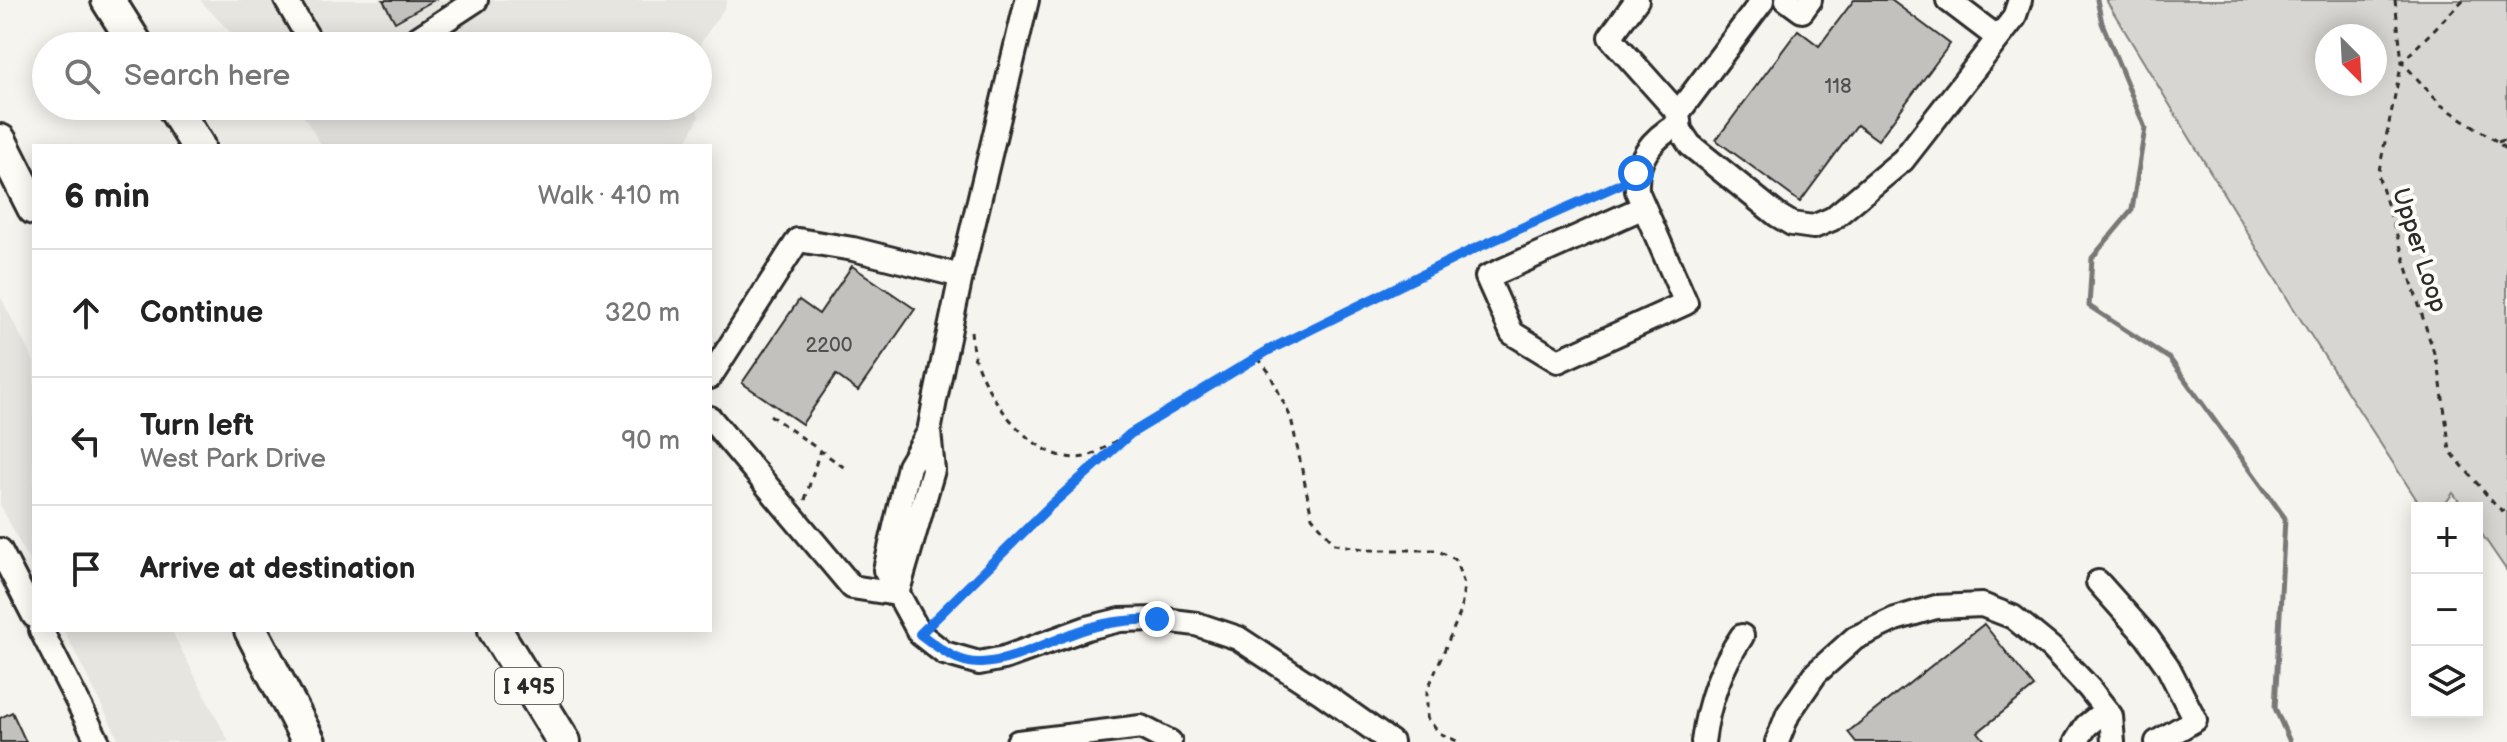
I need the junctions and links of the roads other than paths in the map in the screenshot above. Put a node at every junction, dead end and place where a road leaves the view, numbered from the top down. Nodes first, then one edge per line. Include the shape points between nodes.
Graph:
1 (108, 0) edge
2 (286, 0) edge
3 (476, 0) edge
4 (1027, 0) edge
5 (1637, 0) edge
6 (1763, 0) edge
7 (1787, 0) edge
8 (1810, 0) edge
9 (1948, 0) edge
10 (2020, 0) edge
11 (128, 32) edge
12 (305, 32) edge
13 (427, 32) edge
14 (1998, 38) junction
15 (1678, 118) junction
16 (182, 120) edge
17 (0, 141) edge
18 (197, 144) edge
19 (32, 204) edge
20 (1644, 207) junction
21 (959, 285) junction
22 (712, 374) edge
23 (712, 420) edge
24 (0, 550) edge
25 (7, 580) edge
26 (2098, 582) dead end
27 (897, 594) junction
28 (32, 613) edge
29 (42, 632) edge
30 (252, 632) edge
31 (496, 632) edge
32 (1742, 636) dead end
33 (2106, 710) junction
34 (98, 742) edge
35 (309, 742) edge
36 (564, 742) edge
37 (1018, 742) edge
38 (1170, 742) edge
39 (1391, 742) edge
40 (1703, 742) edge
41 (1777, 742) edge
42 (2076, 742) edge
43 (2113, 742) edge
44 (2157, 742) edge

1 - 11 highway
2 - 12 street
3 - 13 street
4 - 21 street
5 - 15 street via 1610,37
6 - 15 street
7 - 8 street via 1802,11
9 - 14 street
10 - 14 street
14 - 15 street via 1903,160 1832,219 1813,227 1777,215 1690,145
15 - 20 street via 1646,153 1636,177
16 - 18 highway
17 - 19 highway
20 - 20 street via 1686,303 1558,361 1512,333 1487,277
21 - 22 street via 853,249 798,240
21 - 27 street via 929,432 909,466 885,570
23 - 27 street via 852,587
24 - 25 street
25 - 28 street
26 - 44 street via 2147,637 2195,720
27 - 39 street via 920,634 944,653 979,663 1120,620 1196,624 1238,638
29 - 34 street
30 - 35 highway
31 - 36 highway, I 495
32 - 40 street via 1715,686
33 - 41 street via 2051,648 2013,617 1982,605 1936,607 1855,638 1816,673 1788,714
33 - 42 street
33 - 43 street
37 - 38 street via 1141,727

